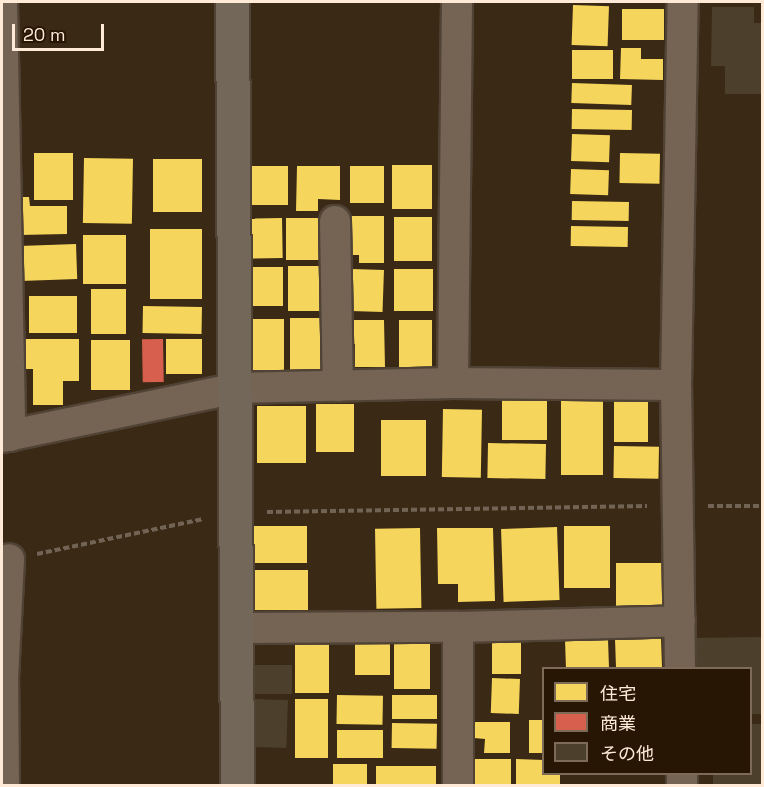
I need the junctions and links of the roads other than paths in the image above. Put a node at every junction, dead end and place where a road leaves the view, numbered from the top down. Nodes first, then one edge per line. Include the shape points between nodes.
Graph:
1 (2, 2) edge
2 (232, 2) edge
3 (457, 2) edge
4 (683, 2) edge
5 (335, 221) dead end
6 (453, 383) junction
7 (676, 385) junction
8 (338, 386) junction
9 (236, 388) junction
10 (6, 436) edge
11 (9, 560) road end
12 (680, 621) junction
13 (458, 627) junction
14 (237, 628) junction
15 (680, 667) edge
16 (2, 678) edge
17 (4, 786) edge
18 (237, 786) edge
19 (458, 786) edge

1 - 10 street
2 - 9 street
3 - 6 street
4 - 7 street
5 - 8 street
6 - 7 street
6 - 8 street
7 - 12 street
8 - 9 street
9 - 10 street
9 - 14 street
11 - 16 street
12 - 13 street
12 - 15 street
13 - 14 street
13 - 19 street
14 - 18 street
16 - 17 street

